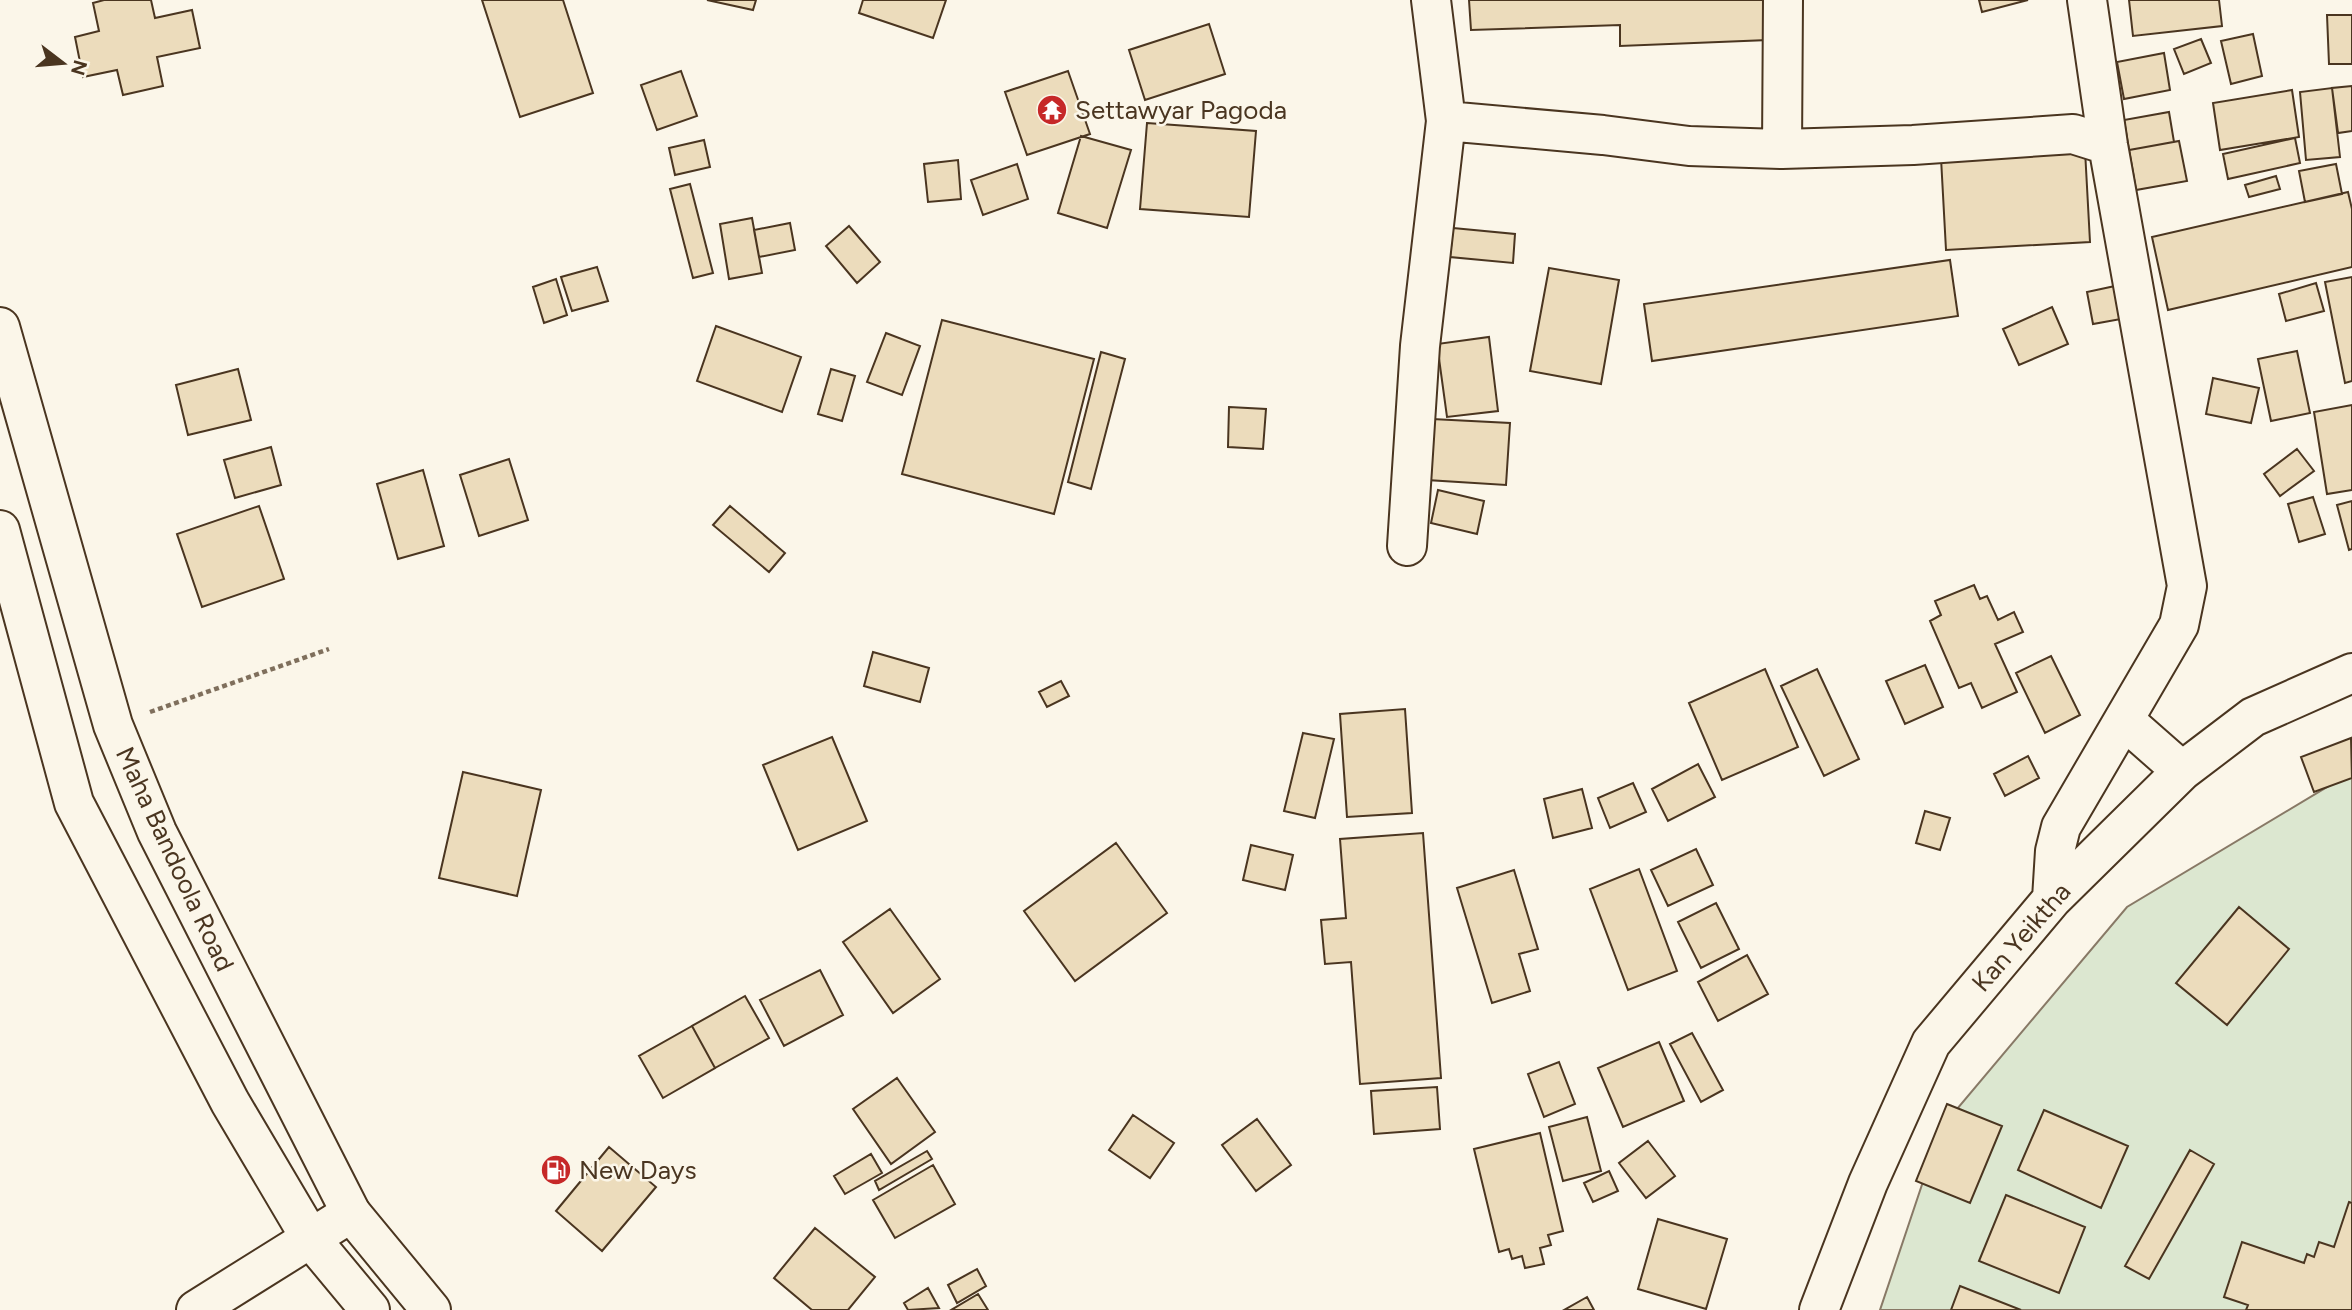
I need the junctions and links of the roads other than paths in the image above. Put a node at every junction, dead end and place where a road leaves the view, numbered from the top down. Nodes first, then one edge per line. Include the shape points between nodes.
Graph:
1 (1431, 0) edge
2 (1783, 0) edge
3 (2087, 0) edge
4 (1446, 121) junction
5 (2108, 145) junction
6 (1782, 149) junction
7 (0, 327) edge
8 (0, 530) edge
9 (1406, 546) dead end
10 (2352, 673) edge
11 (2124, 720) junction
12 (2182, 771) junction
13 (2052, 899) junction
14 (351, 1213) junction
15 (311, 1239) junction
16 (196, 1310) edge
17 (369, 1310) edge
18 (430, 1310) edge
19 (1819, 1310) edge

1 - 4 street
2 - 6 street
3 - 5 street
4 - 6 street via 1689,146
4 - 9 street via 1420,346
5 - 6 street via 2073,134
5 - 11 street via 2187,586 2179,625
7 - 14 street, Maha Bandoola Road via 113,725 156,832
8 - 15 street via 74,803 230,1102
10 - 12 street, Kan Yeiktha via 2253,718
11 - 12 street
11 - 13 street via 2061,827
12 - 13 street, Kan Yeiktha
13 - 19 street, Kan Yeiktha via 1931,1043 1868,1183
14 - 15 street
14 - 18 street, Maha Bandoola Road
15 - 16 street
15 - 17 street

